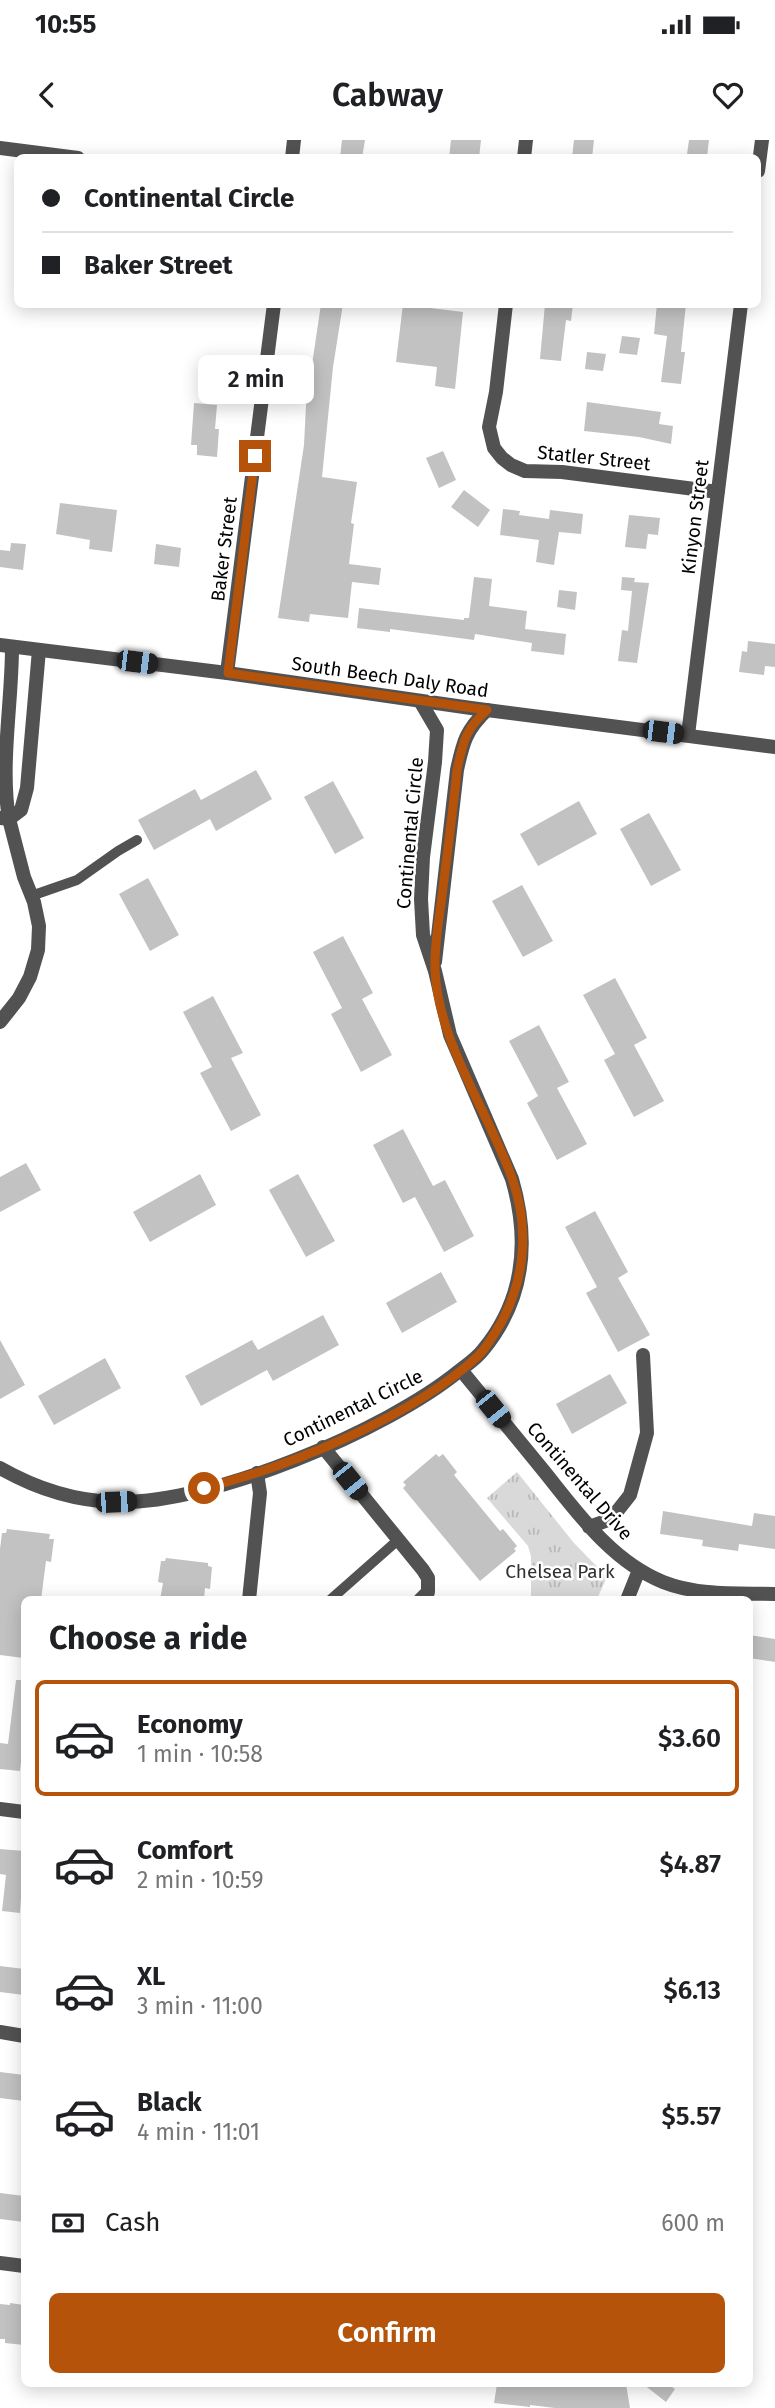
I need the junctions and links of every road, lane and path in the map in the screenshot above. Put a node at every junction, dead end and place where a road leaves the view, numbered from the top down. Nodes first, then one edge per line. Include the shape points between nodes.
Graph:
1 (0, 148) edge
2 (47, 154) edge
3 (274, 308) edge
4 (506, 308) edge
5 (741, 308) edge
6 (718, 492) junction
7 (6, 646) edge
8 (39, 650) junction
9 (228, 673) junction
10 (420, 701) junction
11 (487, 710) junction
12 (688, 735) junction
13 (775, 747) edge
14 (4, 818) edge
15 (138, 840) dead end
16 (32, 896) junction
17 (435, 971) junction
18 (0, 1022) edge
19 (643, 1355) dead end
20 (461, 1370) junction
21 (323, 1447) junction
22 (0, 1468) edge
23 (257, 1473) junction
24 (589, 1527) junction
25 (398, 1540) junction
26 (639, 1570) junction
27 (775, 1594) edge
28 (249, 1596) edge
29 (335, 1596) edge
30 (424, 1596) edge
31 (628, 1596) edge
32 (0, 1809) edge
33 (21, 1812) edge
34 (0, 2032) edge
35 (21, 2036) edge
36 (0, 2263) edge
37 (21, 2266) edge

1 - 2 street
3 - 9 street, Baker Street
4 - 6 street, Statler Street via 489,427 494,448 502,457 525,471
5 - 6 street, Kinyon Street
6 - 12 street, Kinyon Street
7 - 8 street, South Beech Daly Road
7 - 14 street via 10,693 1,779
8 - 9 street, South Beech Daly Road
8 - 14 street via 27,788 22,810
9 - 10 street, South Beech Daly Road
10 - 11 street, South Beech Daly Road
10 - 17 street, Continental Circle via 437,730 421,899 423,934
11 - 12 street, South Beech Daly Road
11 - 17 street, Continental Circle via 464,739 457,770
12 - 13 street, South Beech Daly Road
14 - 16 street
15 - 16 lane via 77,880
16 - 18 street via 38,926 35,963 19,998
17 - 20 street, Continental Circle via 450,1035 512,1180 523,1234 521,1270 507,1311 485,1348
19 - 24 street via 648,1433 631,1495 611,1519
20 - 21 street, Continental Circle via 412,1403
20 - 24 street, Continental Drive
21 - 23 street, Continental Circle
21 - 25 street
22 - 23 street, Continental Circle via 61,1494 116,1502 187,1493
23 - 28 street via 260,1493
24 - 26 street, Continental Drive
25 - 29 lane
25 - 30 street via 428,1578
26 - 27 street, Continental Drive via 691,1590
26 - 31 street
32 - 33 street
34 - 35 street
36 - 37 street

